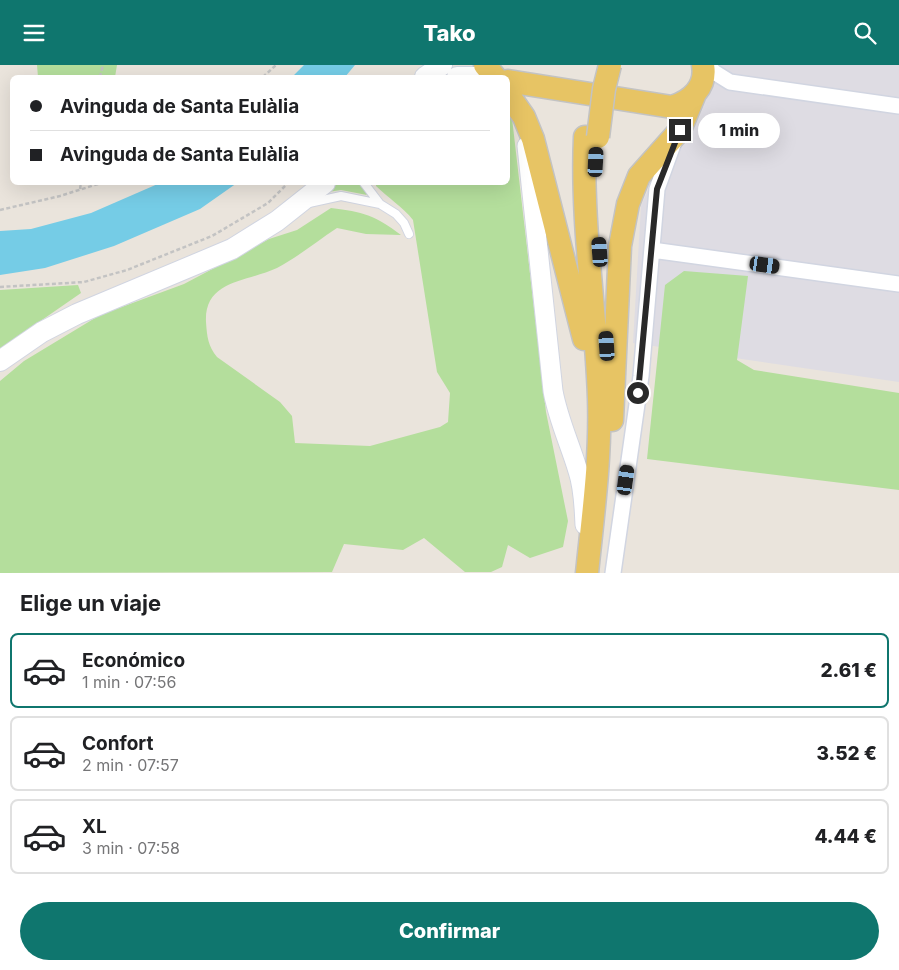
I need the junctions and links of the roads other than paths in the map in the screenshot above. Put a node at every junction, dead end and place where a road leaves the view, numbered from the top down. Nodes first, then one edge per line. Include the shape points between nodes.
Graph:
1 (442, 65) edge
2 (485, 65) edge
3 (597, 65) edge
4 (610, 65) edge
5 (702, 65) edge
6 (707, 65) edge
7 (428, 75) edge
8 (493, 75) edge
9 (510, 81) edge
10 (694, 96) junction
11 (510, 97) edge
12 (899, 106) edge
13 (524, 117) junction
14 (680, 130) junction
15 (591, 137) junction
16 (323, 185) edge
17 (366, 185) edge
18 (380, 204) junction
19 (300, 205) junction
20 (409, 234) dead end
21 (652, 250) junction
22 (899, 284) edge
23 (0, 361) edge
24 (599, 399) junction
25 (612, 421) junction
26 (581, 573) edge
27 (587, 573) edge
28 (602, 573) edge
29 (613, 573) edge

1 - 7 main road
2 - 8 main road
3 - 15 main road
4 - 15 main road, bridge
5 - 10 main road via 702,81
6 - 12 street via 730,82
9 - 10 main road via 672,107
10 - 14 main road
11 - 13 main road
13 - 24 main road via 533,139
13 - 26 street via 552,391 583,494 585,528
14 - 21 street via 657,189
14 - 25 main road via 639,176 628,204 620,247
15 - 24 main road via 584,210
15 - 25 main road
16 - 19 main road
17 - 18 lane
18 - 19 lane via 341,196
18 - 20 lane via 404,223
19 - 23 main road via 232,249 77,313
21 - 22 street
21 - 29 street via 641,376
24 - 27 main road via 599,467
25 - 28 main road via 611,482

